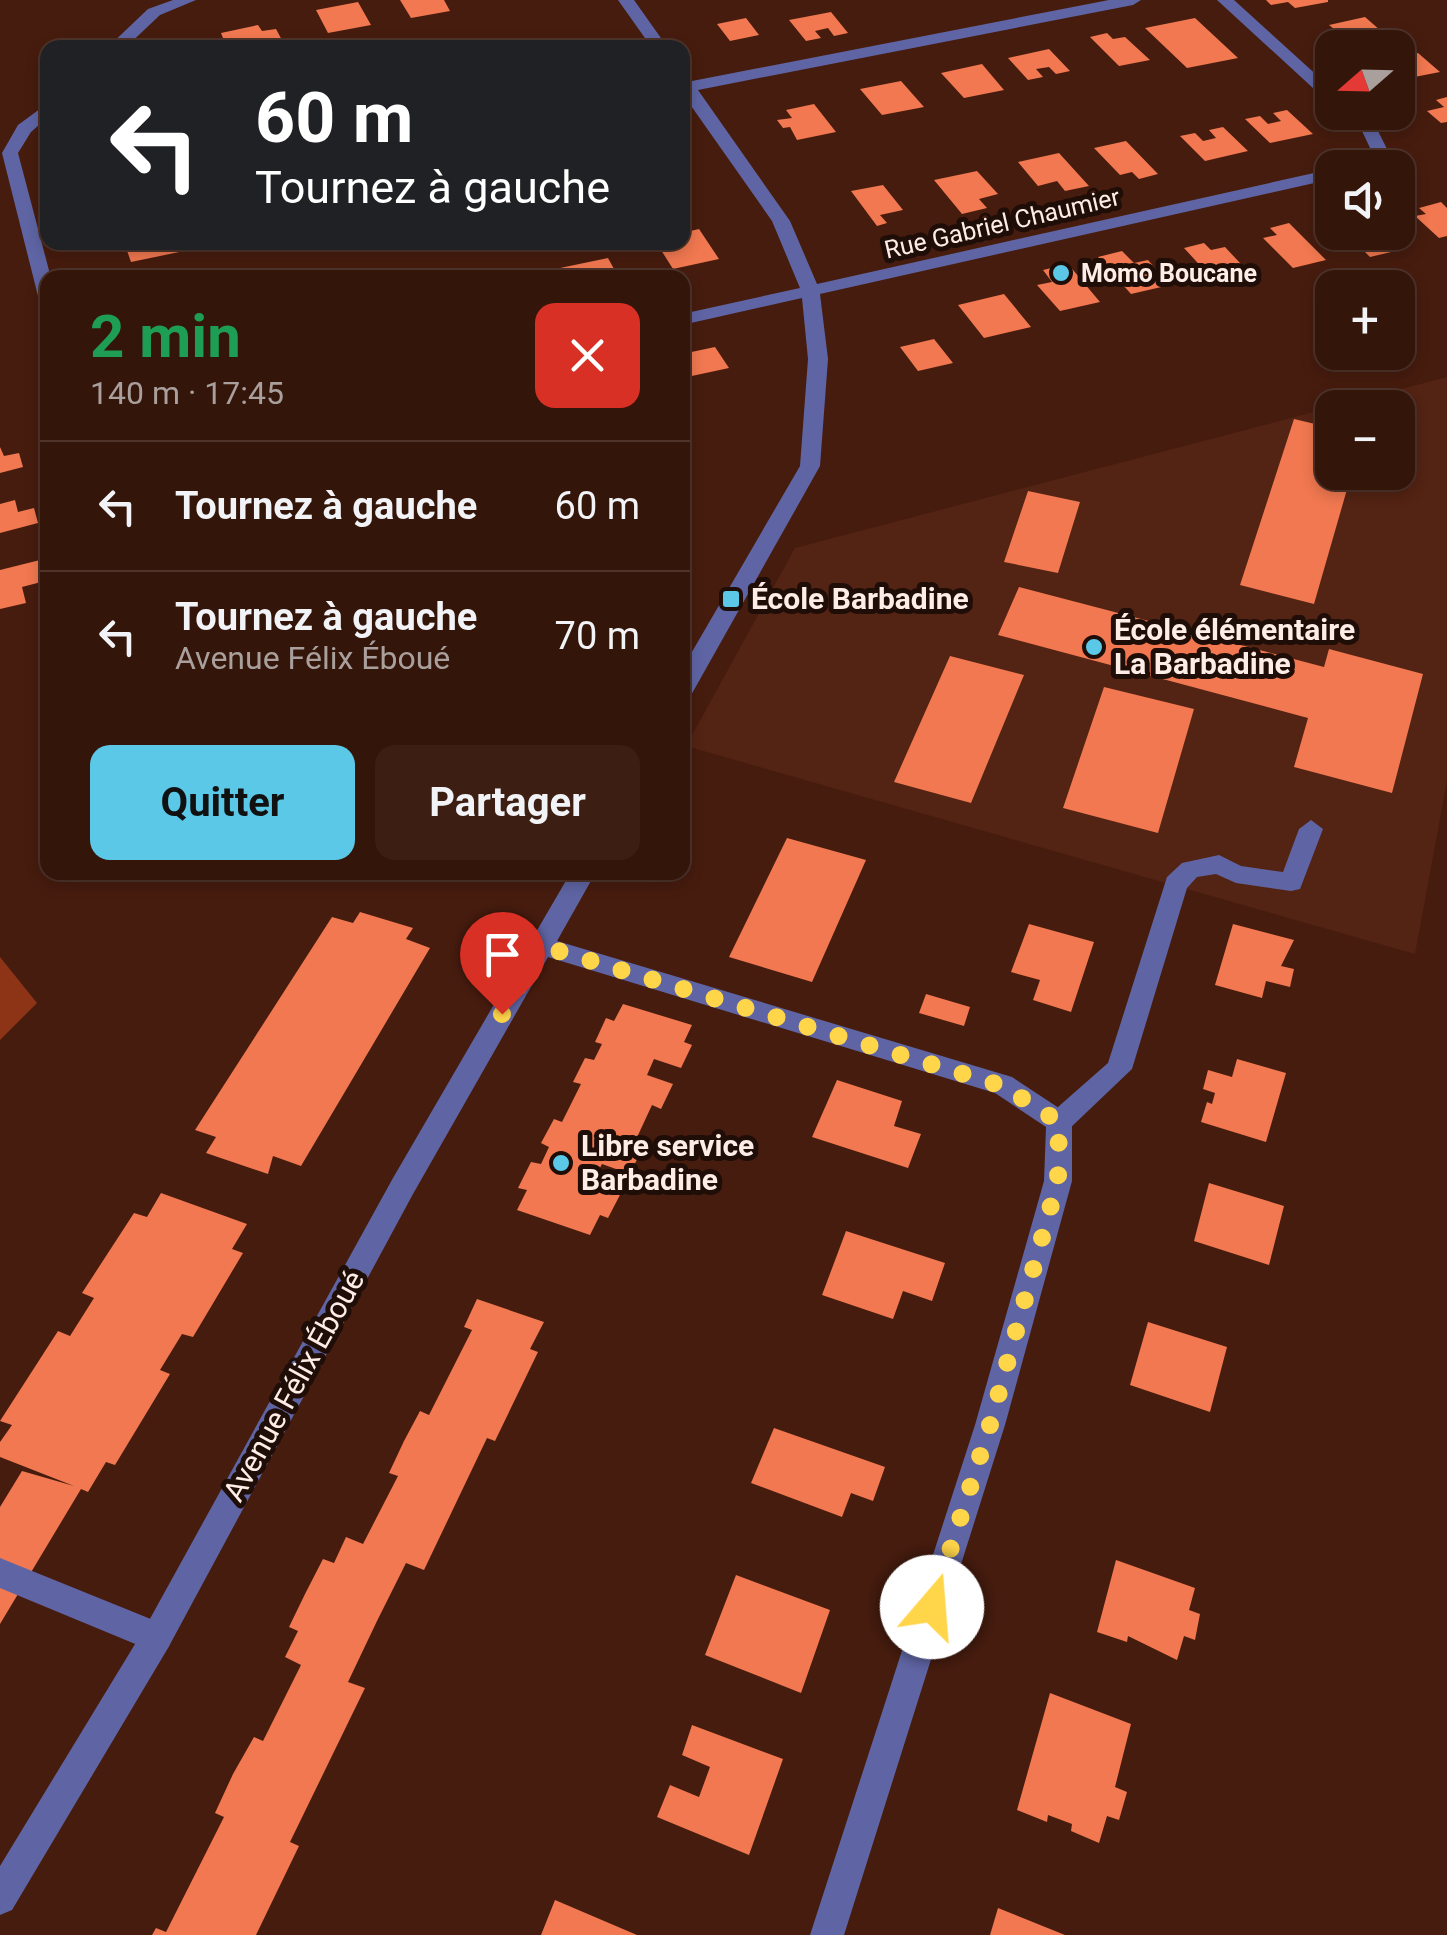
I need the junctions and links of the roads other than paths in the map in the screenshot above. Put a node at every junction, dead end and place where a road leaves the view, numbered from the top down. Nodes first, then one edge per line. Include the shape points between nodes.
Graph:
1 (188, 0) edge
2 (626, 0) edge
3 (1133, 0) edge
4 (1225, 0) edge
5 (123, 40) edge
6 (654, 40) edge
7 (1315, 82) edge
8 (690, 84) edge
9 (690, 93) edge
10 (40, 115) edge
11 (1315, 178) edge
12 (40, 215) edge
13 (25, 218) junction
14 (40, 271) edge
15 (811, 292) junction
16 (690, 318) edge
17 (690, 677) edge
18 (1311, 829) dead end
19 (579, 880) edge
20 (542, 946) junction
21 (1059, 1122) junction
22 (0, 1573) edge
23 (157, 1637) junction
24 (0, 1898) edge
25 (827, 1935) edge

1 - 5 street via 154,12
2 - 6 street
3 - 8 street
4 - 7 street
9 - 15 street via 781,221
10 - 13 street via 10,153
11 - 15 street, Rue Gabriel Chaumier
12 - 13 street
13 - 14 street
15 - 16 street, Rue Gabriel Chaumier
15 - 17 street via 818,358 810,466
18 - 21 street via 1291,882 1236,874 1219,864 1190,869 1176,884 1119,1069
19 - 20 street, Avenue Félix Éboué
20 - 21 street via 1003,1086
20 - 23 street, Avenue Félix Éboué
21 - 25 street via 1058,1180 990,1425
22 - 23 street
23 - 24 street, Avenue Félix Éboué

